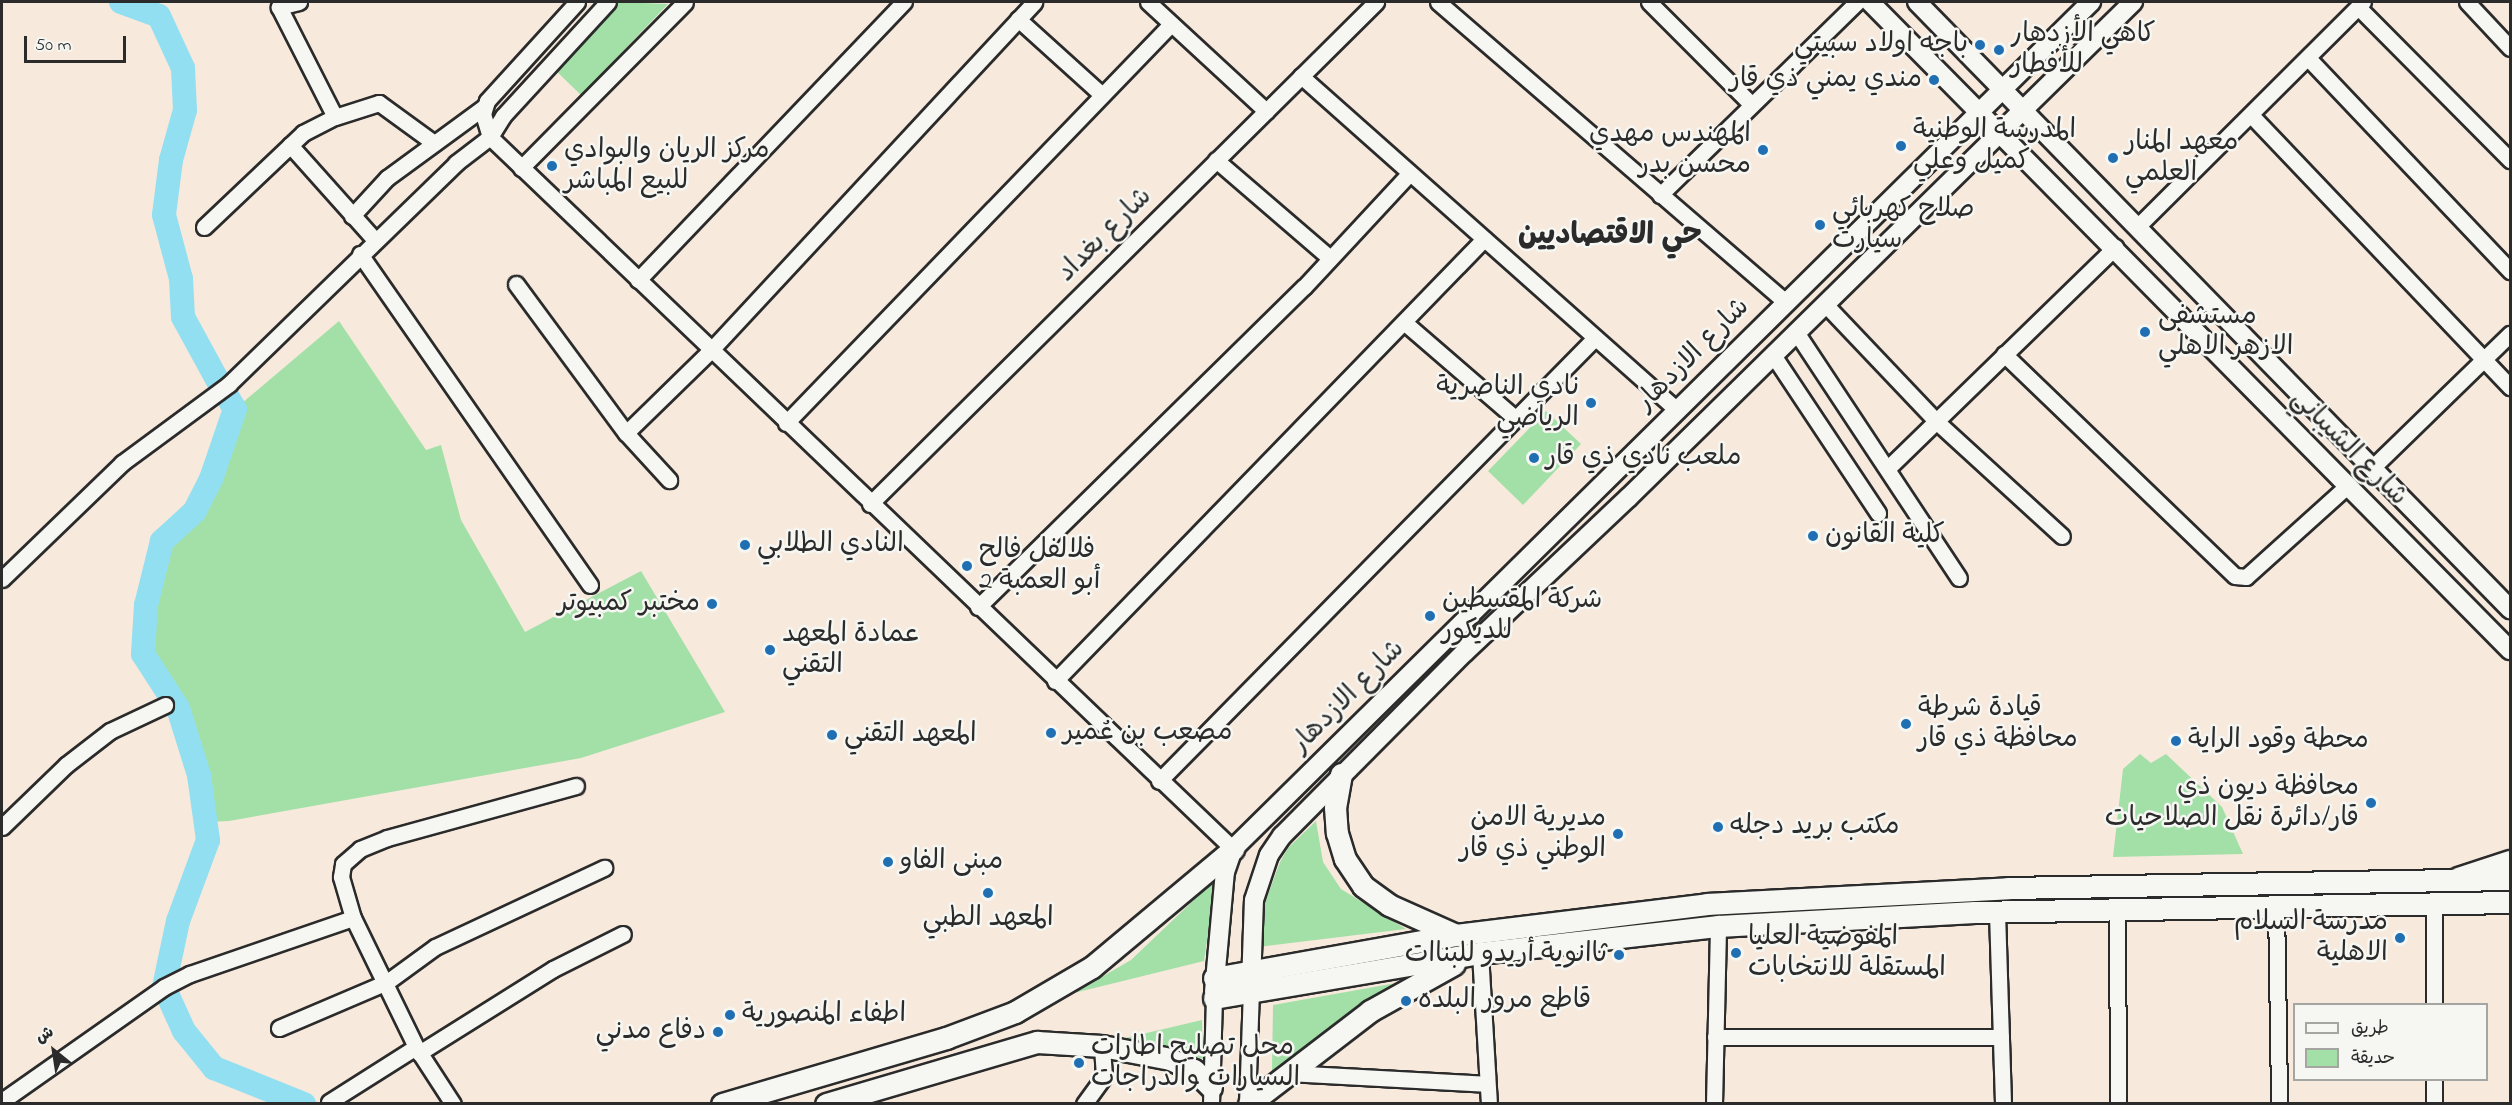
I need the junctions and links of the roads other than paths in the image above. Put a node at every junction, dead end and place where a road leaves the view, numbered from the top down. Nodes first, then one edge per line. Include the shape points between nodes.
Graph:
1 (299, 2) edge
2 (577, 2) edge
3 (608, 2) edge
4 (904, 2) edge
5 (1034, 2) edge
6 (1148, 2) edge
7 (1376, 2) edge
8 (1438, 2) edge
9 (1649, 2) edge
10 (1857, 2) edge
11 (1870, 2) edge
12 (1917, 2) edge
13 (2091, 2) edge
14 (2133, 2) edge
15 (2467, 2) edge
16 (681, 3) edge
17 (2360, 4) edge
18 (1018, 19) junction
19 (1171, 24) junction
20 (2511, 48) edge
21 (2308, 58) junction
22 (1301, 76) junction
23 (2002, 90) junction
24 (1102, 94) junction
25 (1750, 103) junction
26 (484, 107) junction
27 (1266, 111) junction
28 (2023, 111) junction
29 (1979, 112) junction
30 (2251, 115) junction
31 (335, 117) junction
32 (2000, 133) junction
33 (490, 137) junction
34 (434, 143) junction
35 (290, 145) junction
36 (1216, 160) junction
37 (2511, 160) edge
38 (521, 168) junction
39 (1409, 174) junction
40 (1660, 195) junction
41 (352, 216) junction
42 (204, 227) dead end
43 (2137, 227) junction
44 (1484, 239) junction
45 (375, 240) junction
46 (2115, 247) junction
47 (360, 254) junction
48 (1330, 258) junction
49 (2511, 271) edge
50 (638, 280) junction
51 (516, 284) dead end
52 (1785, 301) junction
53 (1825, 304) junction
54 (1405, 323) junction
55 (1796, 332) junction
56 (2511, 334) edge
57 (1594, 339) junction
58 (711, 350) junction
59 (2004, 354) junction
60 (1773, 355) junction
61 (2484, 359) junction
62 (2511, 387) edge
63 (1677, 410) junction
64 (1514, 417) junction
65 (1937, 422) junction
66 (786, 423) junction
67 (626, 433) junction
68 (2373, 467) junction
69 (1888, 468) junction
70 (669, 480) dead end
71 (2348, 485) junction
72 (870, 504) junction
73 (1878, 513) dead end
74 (1564, 520) junction
75 (2061, 536) dead end
76 (1582, 539) junction
77 (2461, 557) junction
78 (1959, 578) dead end
79 (2440, 578) junction
80 (2, 579) edge
81 (590, 585) dead end
82 (978, 607) junction
83 (2511, 609) edge
84 (2511, 650) edge
85 (1055, 681) junction
86 (165, 705) dead end
87 (1341, 774) junction
88 (1159, 781) junction
89 (576, 786) dead end
90 (2, 827) edge
91 (1233, 849) junction
92 (2511, 860) edge
93 (604, 868) dead end
94 (2454, 878) junction
95 (2511, 879) edge
96 (2008, 888) junction
97 (1973, 890) junction
98 (2511, 902) edge
99 (2434, 903) junction
100 (2276, 904) junction
101 (2117, 909) junction
102 (1975, 912) junction
103 (2002, 912) junction
104 (353, 918) junction
105 (1718, 926) junction
106 (622, 934) dead end
107 (1456, 935) junction
108 (1480, 953) junction
109 (1251, 980) junction
110 (387, 981) junction
111 (1214, 988) junction
112 (2434, 1003) edge
113 (279, 1028) dead end
114 (1715, 1036) junction
115 (2001, 1036) junction
116 (1102, 1046) junction
117 (418, 1050) junction
118 (1285, 1073) junction
119 (2434, 1081) edge
120 (1487, 1084) junction
121 (1211, 1095) edge
122 (875, 1097) edge
123 (2, 1101) edge
124 (329, 1102) edge
125 (726, 1103) edge
126 (453, 1104) edge
127 (826, 1104) edge
128 (1084, 1104) edge
129 (1248, 1104) edge
130 (1489, 1104) edge
131 (1714, 1104) edge
132 (2003, 1104) edge
133 (2118, 1104) edge
134 (2279, 1104) edge
135 (2434, 1104) edge

1 - 31 street via 279,8
2 - 26 street via 500,84
3 - 33 street via 503,116
4 - 50 street
5 - 18 street
6 - 19 street
7 - 22 street, شارع بغداد
8 - 40 street
9 - 25 street
10 - 25 street
11 - 29 main road, شارع الشيباني
12 - 23 main road, شارع الشيباني
13 - 23 main road, شارع الازدهار
14 - 28 main road, شارع الازدهار
15 - 20 street
16 - 38 street
17 - 21 street
17 - 37 street
18 - 24 street
18 - 58 street
19 - 24 street
19 - 27 street
21 - 30 street
21 - 49 street
22 - 27 street, شارع بغداد
22 - 39 street
23 - 28 main road, شارع الشيباني
23 - 29 main road, شارع الازدهار
24 - 66 street
25 - 40 street
26 - 33 street
26 - 34 street
27 - 36 street, شارع بغداد
28 - 32 main road, شارع الازدهار
28 - 43 main road, شارع الشيباني
29 - 32 main road, شارع الشيباني
29 - 52 main road, شارع الازدهار
30 - 43 street
30 - 61 street
31 - 34 street via 379,103
31 - 35 street via 303,133
32 - 46 main road, شارع الشيباني
32 - 53 main road, شارع الازدهار
33 - 38 street
33 - 45 street via 456,163
34 - 41 street via 387,178
35 - 41 street
35 - 42 street
36 - 48 street
36 - 72 street, شارع بغداد
38 - 50 street
39 - 44 street
39 - 48 street
40 - 52 street
41 - 45 street
43 - 68 main road, شارع الشيباني
44 - 54 street
44 - 57 street
45 - 47 street
46 - 59 street
46 - 71 main road, شارع الشيباني
47 - 80 street via 229,384 122,463
47 - 81 street
48 - 82 street
50 - 58 street
51 - 67 street
52 - 63 main road, شارع الازدهار
53 - 55 main road, شارع الازدهار
53 - 65 street
54 - 64 street
54 - 85 street
55 - 60 main road, شارع الازدهار
55 - 69 street
56 - 61 street
57 - 63 street
57 - 64 street
58 - 66 street
58 - 67 street
59 - 65 street
59 - 71 street via 2235,576 2246,577
60 - 73 street
60 - 76 main road, شارع الازدهار
61 - 62 street
61 - 68 street
63 - 74 main road, شارع الازدهار
64 - 88 street
65 - 69 street
65 - 75 street
66 - 72 street
67 - 70 street
68 - 77 main road, شارع الشيباني
69 - 78 street
71 - 79 main road, شارع الشيباني
72 - 82 street
74 - 76 main road
74 - 91 main road, شارع الازدهار
76 - 87 main road, شارع الازدهار
77 - 79 main road
77 - 83 main road, شارع الشيباني
79 - 84 main road, شارع الشيباني
82 - 85 street
85 - 88 street
86 - 90 street via 110,731 66,765
87 - 107 highway via 1335,807 1337,833 1345,859 1363,886 1389,905
87 - 109 main road, شارع الازدهار via 1269,855 1254,900
88 - 91 street
89 - 104 street via 360,849 343,864 341,877
91 - 111 main road via 1225,872
91 - 125 highway via 1092,967 1015,1011 946,1038
92 - 94 main road
93 - 110 street via 435,947
94 - 95 highway
94 - 96 highway
96 - 97 highway
96 - 103 highway
97 - 102 highway via 1977,898
97 - 107 highway via 1707,904
98 - 99 highway
99 - 100 highway
99 - 112 street
100 - 101 highway
100 - 134 street
101 - 103 highway
101 - 133 street
102 - 103 highway
102 - 105 highway
103 - 115 street
104 - 110 street
104 - 123 street via 190,974 164,987
105 - 108 highway
105 - 114 street
106 - 117 street via 553,969
107 - 109 highway
108 - 109 highway
108 - 118 highway via 1396,994
108 - 120 street
109 - 111 highway
109 - 129 street
110 - 113 street
110 - 117 street
111 - 121 street
114 - 115 street
114 - 131 street
115 - 132 street
116 - 121 highway via 1170,1059 1194,1070
116 - 122 highway via 1037,1042
116 - 128 street via 1104,1076
117 - 124 street
117 - 126 street
118 - 120 street
118 - 129 highway
119 - 135 street
120 - 130 street
122 - 127 highway

